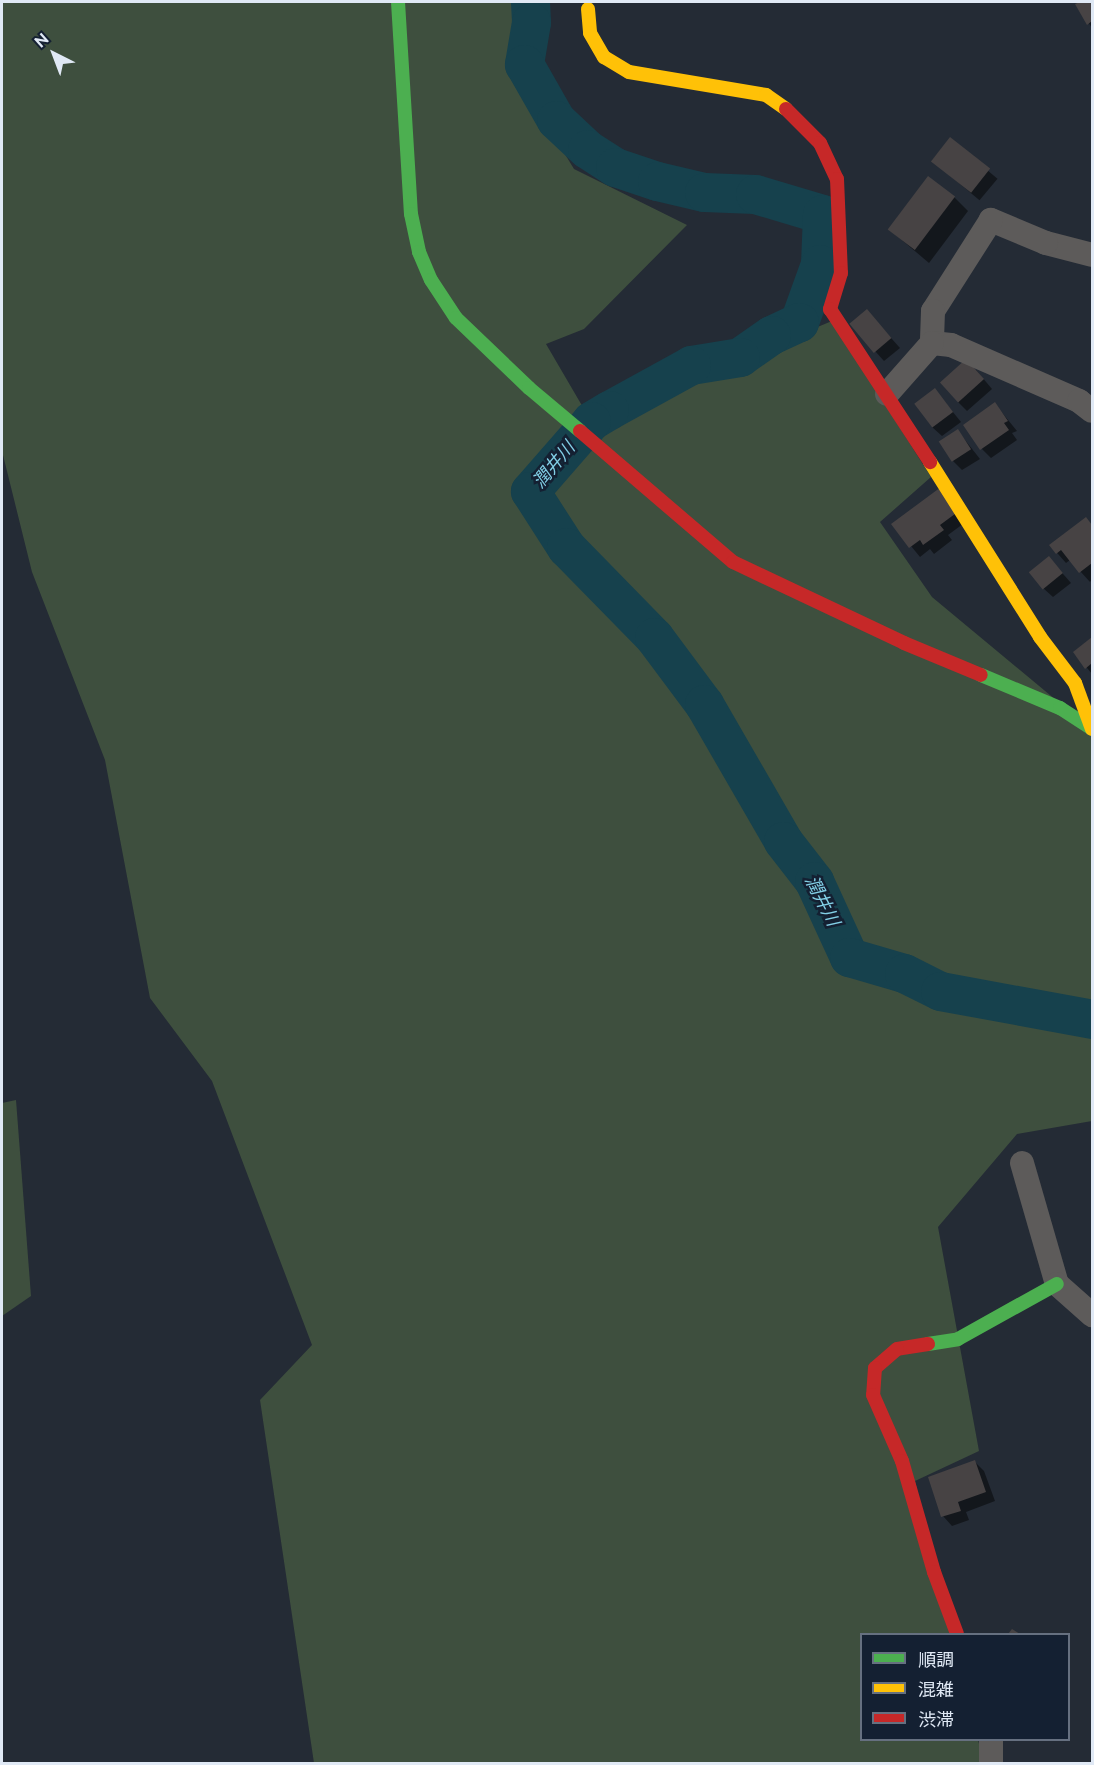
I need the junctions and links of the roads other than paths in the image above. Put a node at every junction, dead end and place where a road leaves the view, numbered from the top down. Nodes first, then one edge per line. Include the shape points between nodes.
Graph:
1 (398, 2) edge
2 (588, 9) dead end
3 (1092, 255) edge
4 (932, 343) junction
5 (887, 394) junction
6 (1092, 411) edge
7 (1092, 729) edge
8 (1022, 1163) dead end
9 (1057, 1284) junction
10 (1092, 1315) edge
11 (956, 1633) edge
12 (991, 1741) edge
13 (991, 1764) edge

1 - 7 street via 411,214 418,252 456,318 529,388 733,562 904,643 1060,708
2 - 5 street via 590,33 604,57 629,72 766,95 820,143 837,180 841,227 840,273 830,309
3 - 4 street via 1046,243 991,220 933,311
4 - 5 street
4 - 6 street via 951,345 1079,401
5 - 7 street via 1040,637 1075,683
8 - 9 street
9 - 10 street
9 - 11 street via 958,1339 897,1349 875,1368 873,1395 902,1461
12 - 13 street

